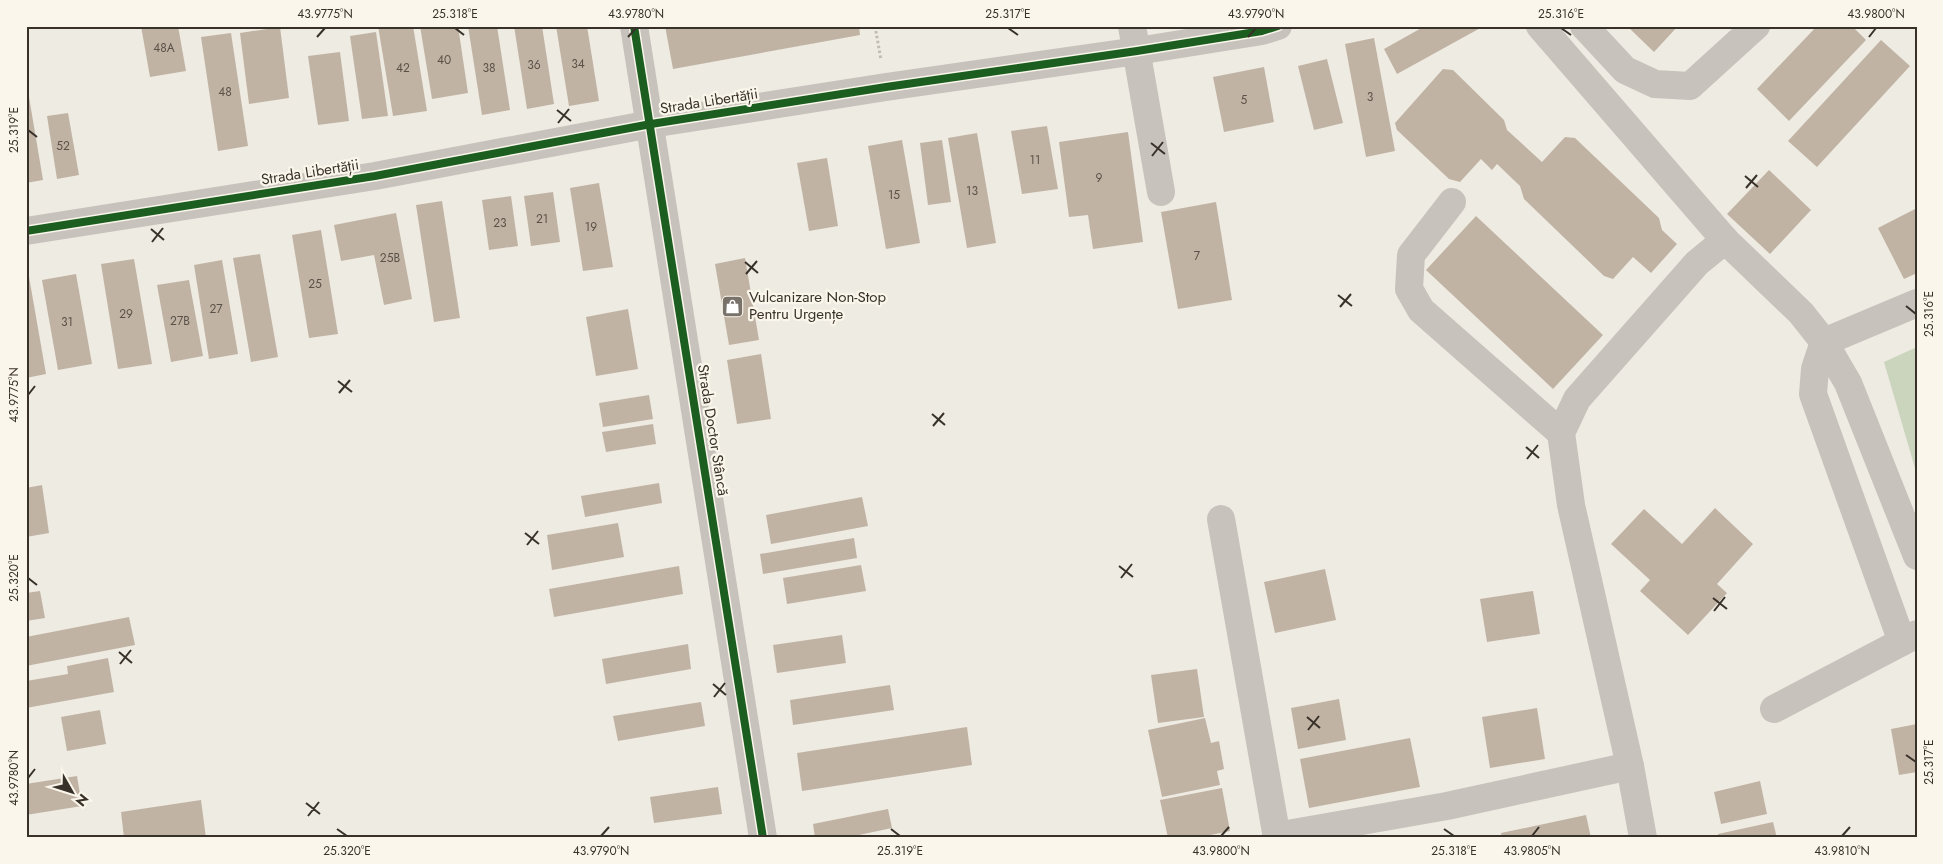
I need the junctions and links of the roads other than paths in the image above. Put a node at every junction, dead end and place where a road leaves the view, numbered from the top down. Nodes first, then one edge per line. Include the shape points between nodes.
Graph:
1 (634, 26) edge
2 (1278, 26) edge
3 (1540, 26) edge
4 (1584, 26) edge
5 (1756, 26) edge
6 (1134, 39) edge
7 (651, 124) junction
8 (1161, 192) dead end
9 (1452, 202) dead end
10 (26, 231) edge
11 (1725, 240) junction
12 (1917, 303) edge
13 (1824, 342) junction
14 (1561, 434) junction
15 (1221, 519) dead end
16 (1917, 556) edge
17 (1909, 638) edge
18 (1774, 709) dead end
19 (1630, 766) junction
20 (1277, 837) edge
21 (763, 838) edge
22 (1643, 838) edge

1 - 7 street, Strada Doctor Stâncă
2 - 6 street, Strada Libertății via 1262,31
3 - 11 street
4 - 5 street via 1625,70 1655,84 1690,86
6 - 7 street, Strada Libertății via 886,86
6 - 8 street
7 - 10 street, Strada Libertății via 375,176
7 - 21 street, Strada Doctor Stâncă
9 - 14 street via 1411,255 1409,289 1421,310
11 - 13 street via 1801,313
11 - 14 street via 1697,263 1577,399
12 - 13 street
13 - 16 street via 1848,383
13 - 17 street via 1815,369 1813,394
14 - 19 street via 1571,505
15 - 20 street
17 - 18 street
19 - 20 street via 1447,806
19 - 22 street

